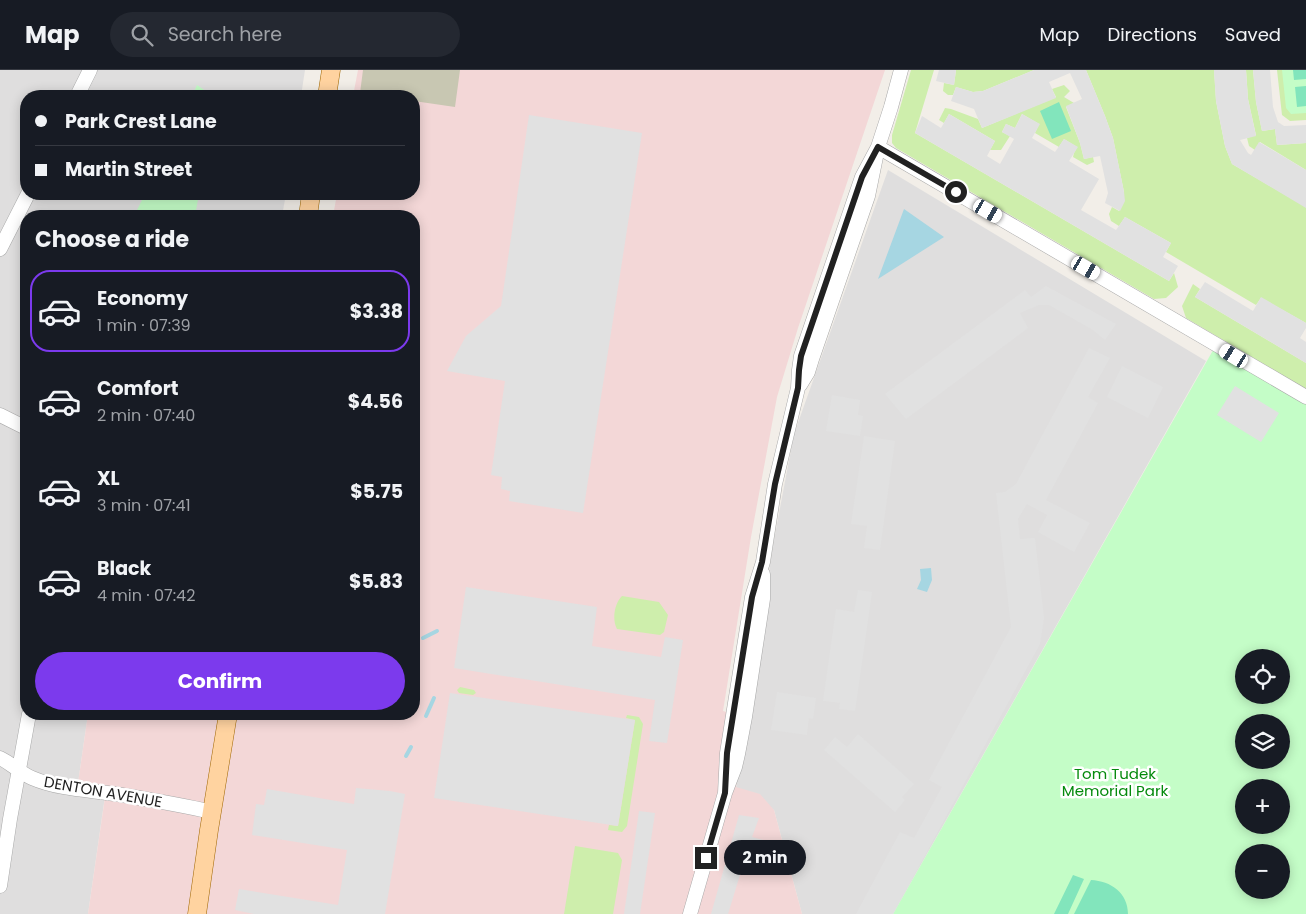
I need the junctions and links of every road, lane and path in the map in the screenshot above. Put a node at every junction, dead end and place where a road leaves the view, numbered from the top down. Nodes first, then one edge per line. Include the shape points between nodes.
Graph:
1 (90, 70) edge
2 (331, 70) edge
3 (901, 70) edge
4 (80, 90) edge
5 (328, 90) edge
6 (878, 147) junction
7 (25, 200) edge
8 (0, 249) edge
9 (1306, 398) edge
10 (0, 415) edge
11 (20, 425) edge
12 (28, 720) edge
13 (227, 720) edge
14 (0, 758) edge
15 (19, 771) junction
16 (212, 812) junction
17 (0, 886) edge
18 (197, 914) edge
19 (690, 914) edge

1 - 4 street
2 - 5 main road
3 - 6 street
6 - 9 street
6 - 19 street via 868,196 808,372 798,388 752,597 727,753 725,793
7 - 8 street
10 - 11 street
12 - 15 street
13 - 16 main road
14 - 15 street, DENTON AVENUE
15 - 16 street, DENTON AVENUE via 42,782 66,788
15 - 17 street
16 - 18 main road

